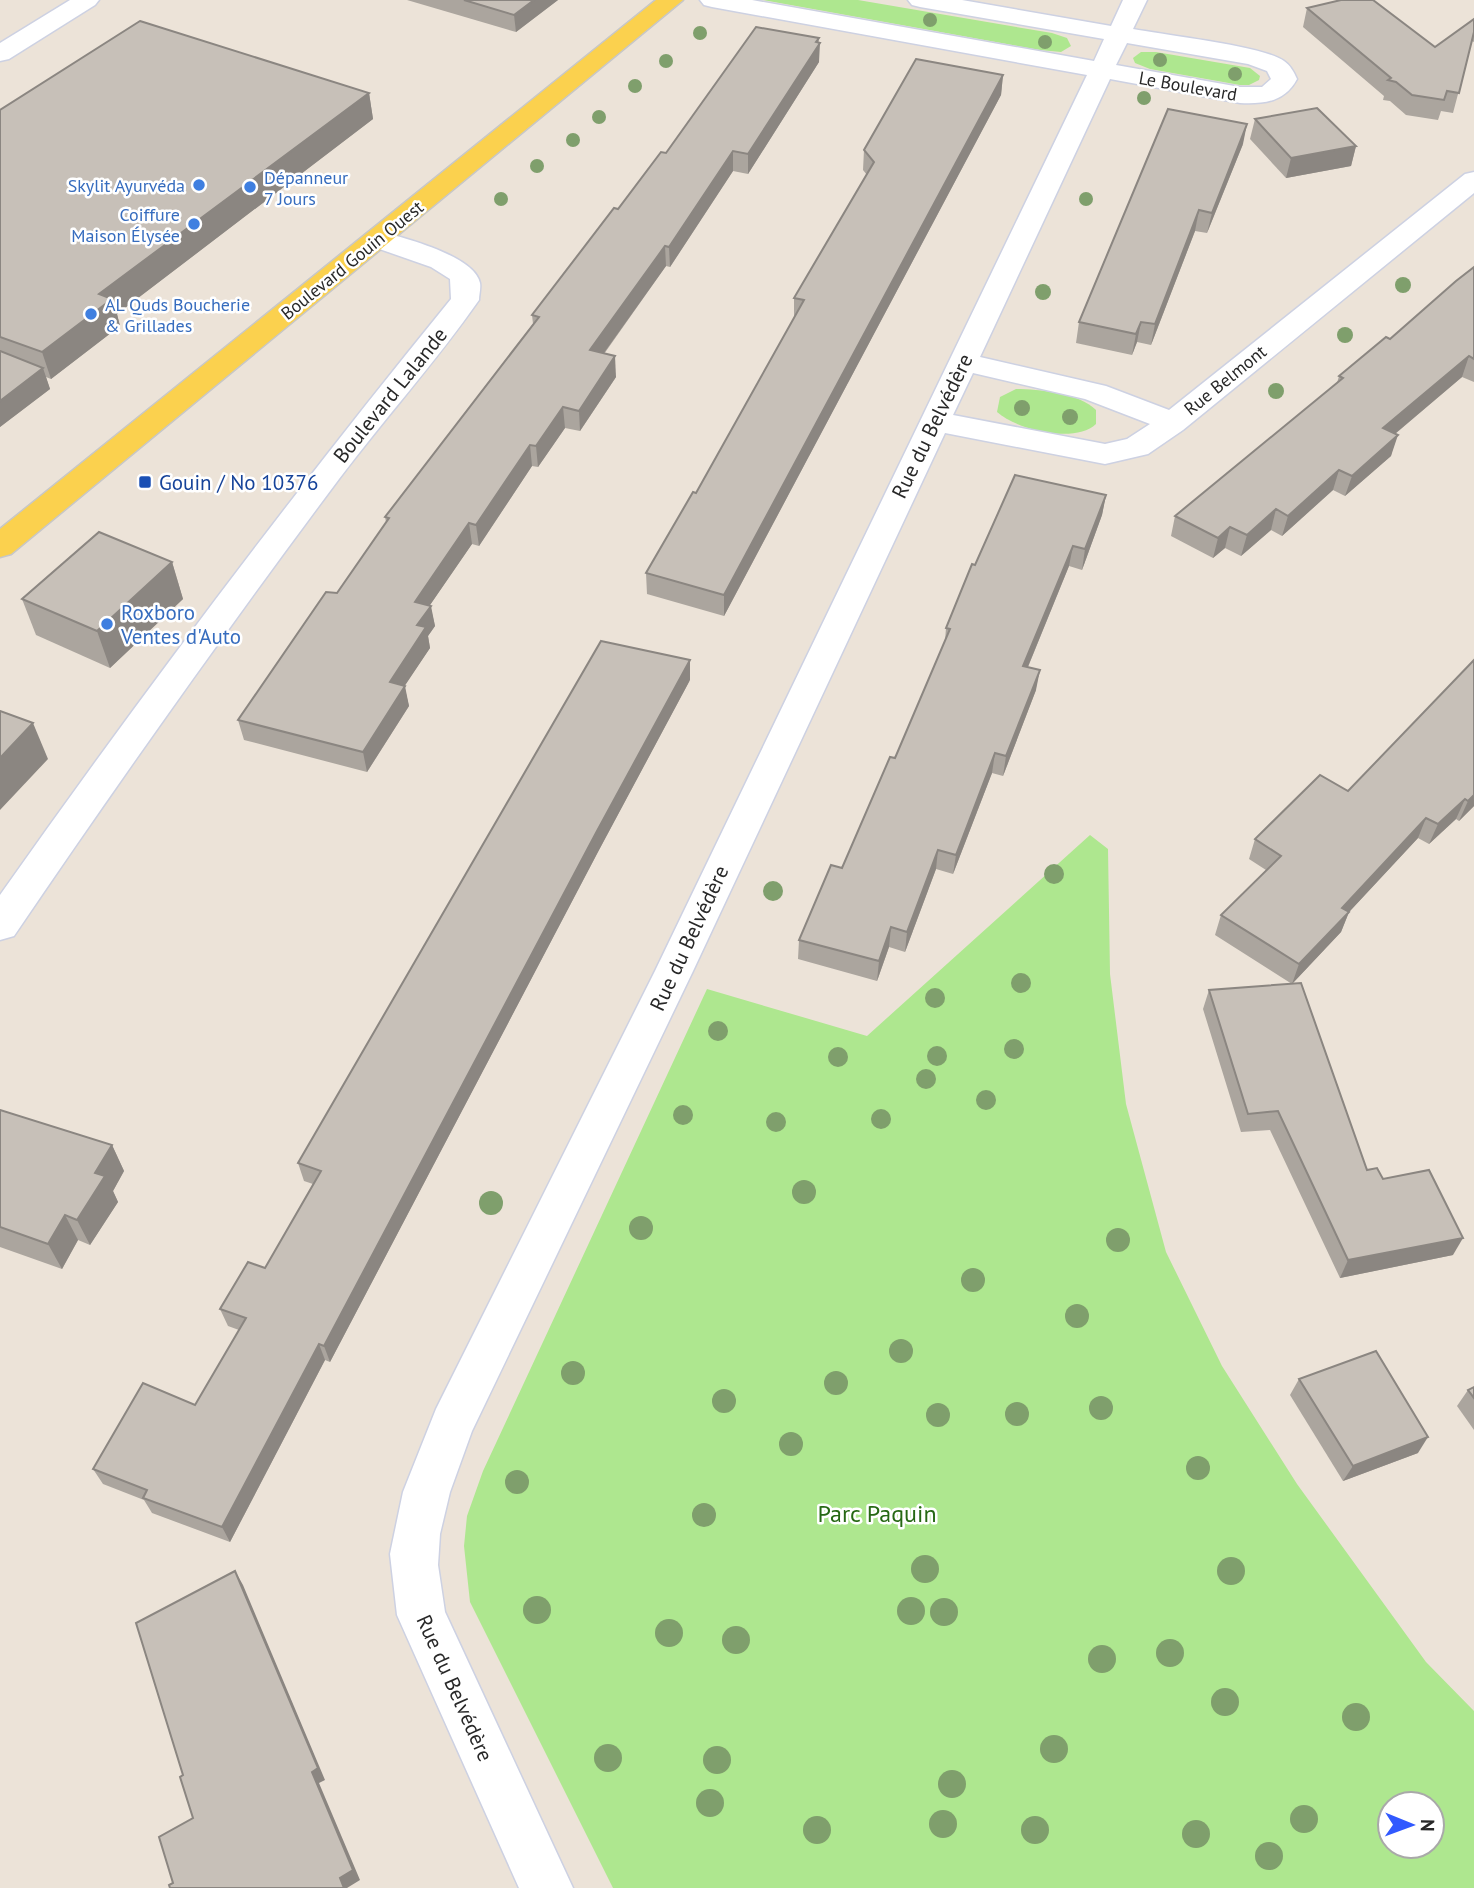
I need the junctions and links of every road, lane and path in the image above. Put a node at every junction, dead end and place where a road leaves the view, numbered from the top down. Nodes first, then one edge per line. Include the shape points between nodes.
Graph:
1 (87, 0) edge
2 (671, 0) edge
3 (712, 0) edge
4 (920, 0) edge
5 (1135, 0) edge
6 (1118, 34) junction
7 (0, 54) edge
8 (1101, 71) junction
9 (1474, 180) edge
10 (378, 239) junction
11 (962, 362) junction
12 (933, 421) junction
13 (1172, 423) junction
14 (0, 546) edge
15 (0, 925) edge
16 (546, 1888) edge

1 - 7 street
2 - 10 main road, Boulevard Gouin Ouest
3 - 8 street, Le Boulevard
4 - 6 street, Le Boulevard
5 - 6 street, Rue du Belvédère
6 - 8 street, Rue du Belvédère
6 - 8 street, Le Boulevard via 1250,57 1276,66 1284,79 1276,92 1255,96
8 - 11 street, Rue du Belvédère
9 - 13 street, Rue Belmont
10 - 14 main road, Boulevard Gouin Ouest
10 - 15 street, Boulevard Lalande via 452,267 466,282 465,300 234,595
11 - 12 street, Rue du Belvédère
11 - 13 street via 1088,388
12 - 13 street, Rue Belmont via 1105,454 1137,447
12 - 16 street, Rue du Belvédère via 674,971 452,1424 425,1496 415,1535 421,1615

